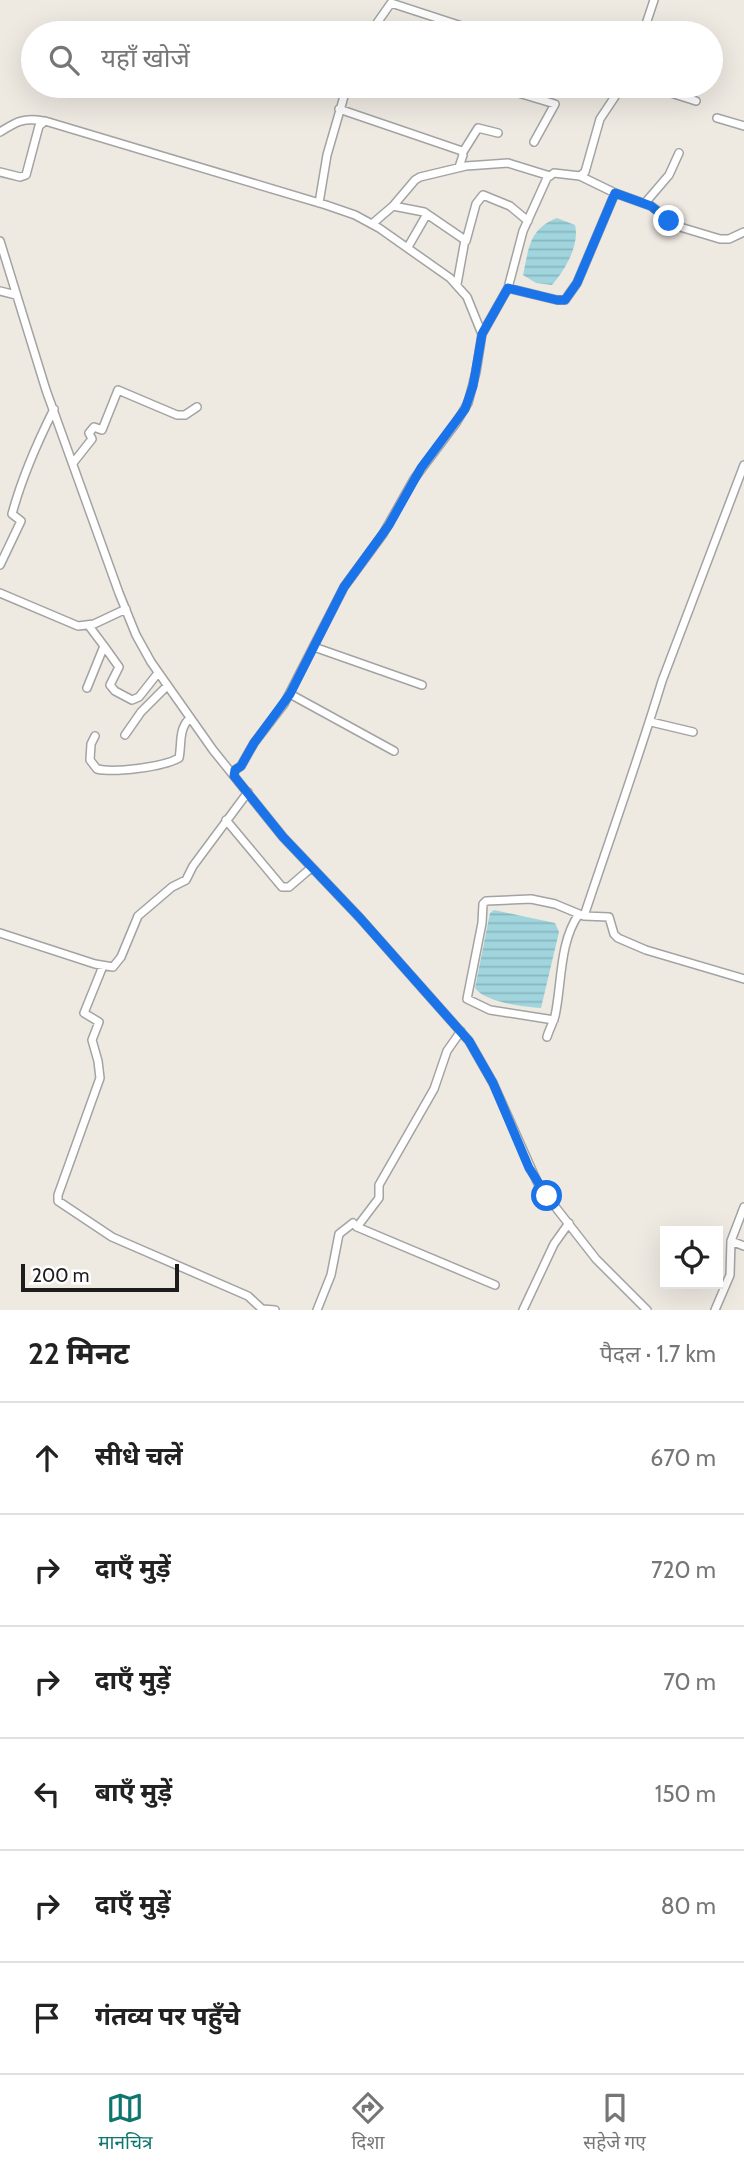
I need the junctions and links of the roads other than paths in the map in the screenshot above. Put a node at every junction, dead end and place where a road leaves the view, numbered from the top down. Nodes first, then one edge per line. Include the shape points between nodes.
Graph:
1 (654, 0) edge
2 (378, 21) edge
3 (446, 21) edge
4 (647, 21) edge
5 (343, 98) edge
6 (535, 98) edge
7 (614, 98) edge
8 (687, 98) edge
9 (696, 101) dead end
10 (339, 109) junction
11 (717, 118) dead end
12 (43, 121) junction
13 (744, 126) edge
14 (0, 132) edge
15 (498, 132) dead end
16 (534, 142) dead end
17 (463, 152) junction
18 (679, 153) dead end
19 (459, 167) junction
20 (0, 172) edge
21 (550, 176) junction
22 (580, 176) junction
23 (615, 193) junction
24 (319, 203) junction
25 (645, 203) junction
26 (394, 206) junction
27 (427, 214) junction
28 (528, 221) junction
29 (372, 224) junction
30 (744, 232) edge
31 (0, 241) edge
32 (466, 241) junction
33 (408, 247) junction
34 (457, 284) junction
35 (508, 288) junction
36 (0, 290) edge
37 (16, 295) junction
38 (482, 334) junction
39 (197, 407) dead end
40 (54, 410) junction
41 (74, 463) junction
42 (744, 465) edge
43 (0, 565) edge
44 (0, 593) edge
45 (126, 609) junction
46 (89, 626) junction
47 (104, 646) junction
48 (314, 646) junction
49 (158, 674) junction
50 (422, 685) dead end
51 (167, 686) junction
52 (87, 688) dead end
53 (290, 694) junction
54 (190, 718) junction
55 (651, 722) junction
56 (693, 732) dead end
57 (95, 736) dead end
58 (125, 736) dead end
59 (394, 751) dead end
60 (234, 776) junction
61 (248, 792) junction
62 (226, 820) junction
63 (311, 867) junction
64 (581, 915) junction
65 (0, 933) edge
66 (103, 966) junction
67 (744, 979) edge
68 (554, 1020) junction
69 (461, 1031) junction
70 (547, 1037) dead end
71 (744, 1207) edge
72 (569, 1223) junction
73 (357, 1227) junction
74 (731, 1241) junction
75 (744, 1246) edge
76 (495, 1286) dead end
77 (275, 1310) edge
78 (317, 1310) edge
79 (523, 1310) edge
80 (648, 1310) edge
81 (715, 1310) edge

1 - 4 street
2 - 3 street via 391,3
5 - 10 street
6 - 16 street via 555,104
7 - 22 street via 600,119 589,162
8 - 9 street
10 - 17 street
10 - 24 street
11 - 13 street
12 - 14 street via 26,118
12 - 20 street via 26,176
12 - 24 street
15 - 17 street via 478,128
17 - 19 street
18 - 25 street via 669,175
19 - 21 street via 508,163
19 - 26 street via 415,180
21 - 22 street
21 - 28 street
22 - 23 street
23 - 25 street
23 - 35 street via 577,283 565,300
24 - 29 street
25 - 30 street via 674,224 712,238 729,239
26 - 27 street
26 - 29 street
27 - 32 street
27 - 33 street
28 - 32 street via 510,206 483,195
28 - 35 street
29 - 33 street
31 - 37 street
32 - 34 street
33 - 34 street
34 - 38 street
35 - 38 street
36 - 37 street
37 - 40 street
38 - 48 street via 468,403 344,587
39 - 41 street via 177,415 118,390 103,428 91,429 92,439
40 - 41 street
40 - 43 street via 34,448 12,513 21,521
41 - 45 street
42 - 55 street via 662,681
44 - 46 street via 72,624
45 - 46 street
45 - 49 street
46 - 47 street
47 - 49 street via 119,667 110,685 132,700
47 - 52 street
48 - 50 street
48 - 53 street
49 - 51 street
51 - 54 street
51 - 58 street
53 - 59 street
53 - 60 street
54 - 57 street via 180,737 179,758 161,765 115,772 97,769 90,760
54 - 60 street
55 - 56 street
55 - 64 street
60 - 61 street
61 - 62 street
61 - 63 street
62 - 63 street via 282,887 289,887
62 - 66 street via 186,880 138,915 118,963
63 - 69 street
64 - 67 street via 609,917 615,936 646,950
64 - 68 street via 572,924 567,941
64 - 68 street via 531,899 483,904 467,999 490,1010
65 - 66 street
66 - 77 street via 83,1013 99,1022 92,1040 100,1078 58,1201 112,1237 248,1296 262,1309
68 - 70 street
69 - 72 street via 493,1083 536,1181
69 - 73 street via 379,1185 379,1198
71 - 74 street
72 - 79 street
72 - 80 street via 611,1275
73 - 76 street
73 - 78 street via 353,1223 339,1234 331,1275
74 - 75 street
74 - 81 street via 730,1275

